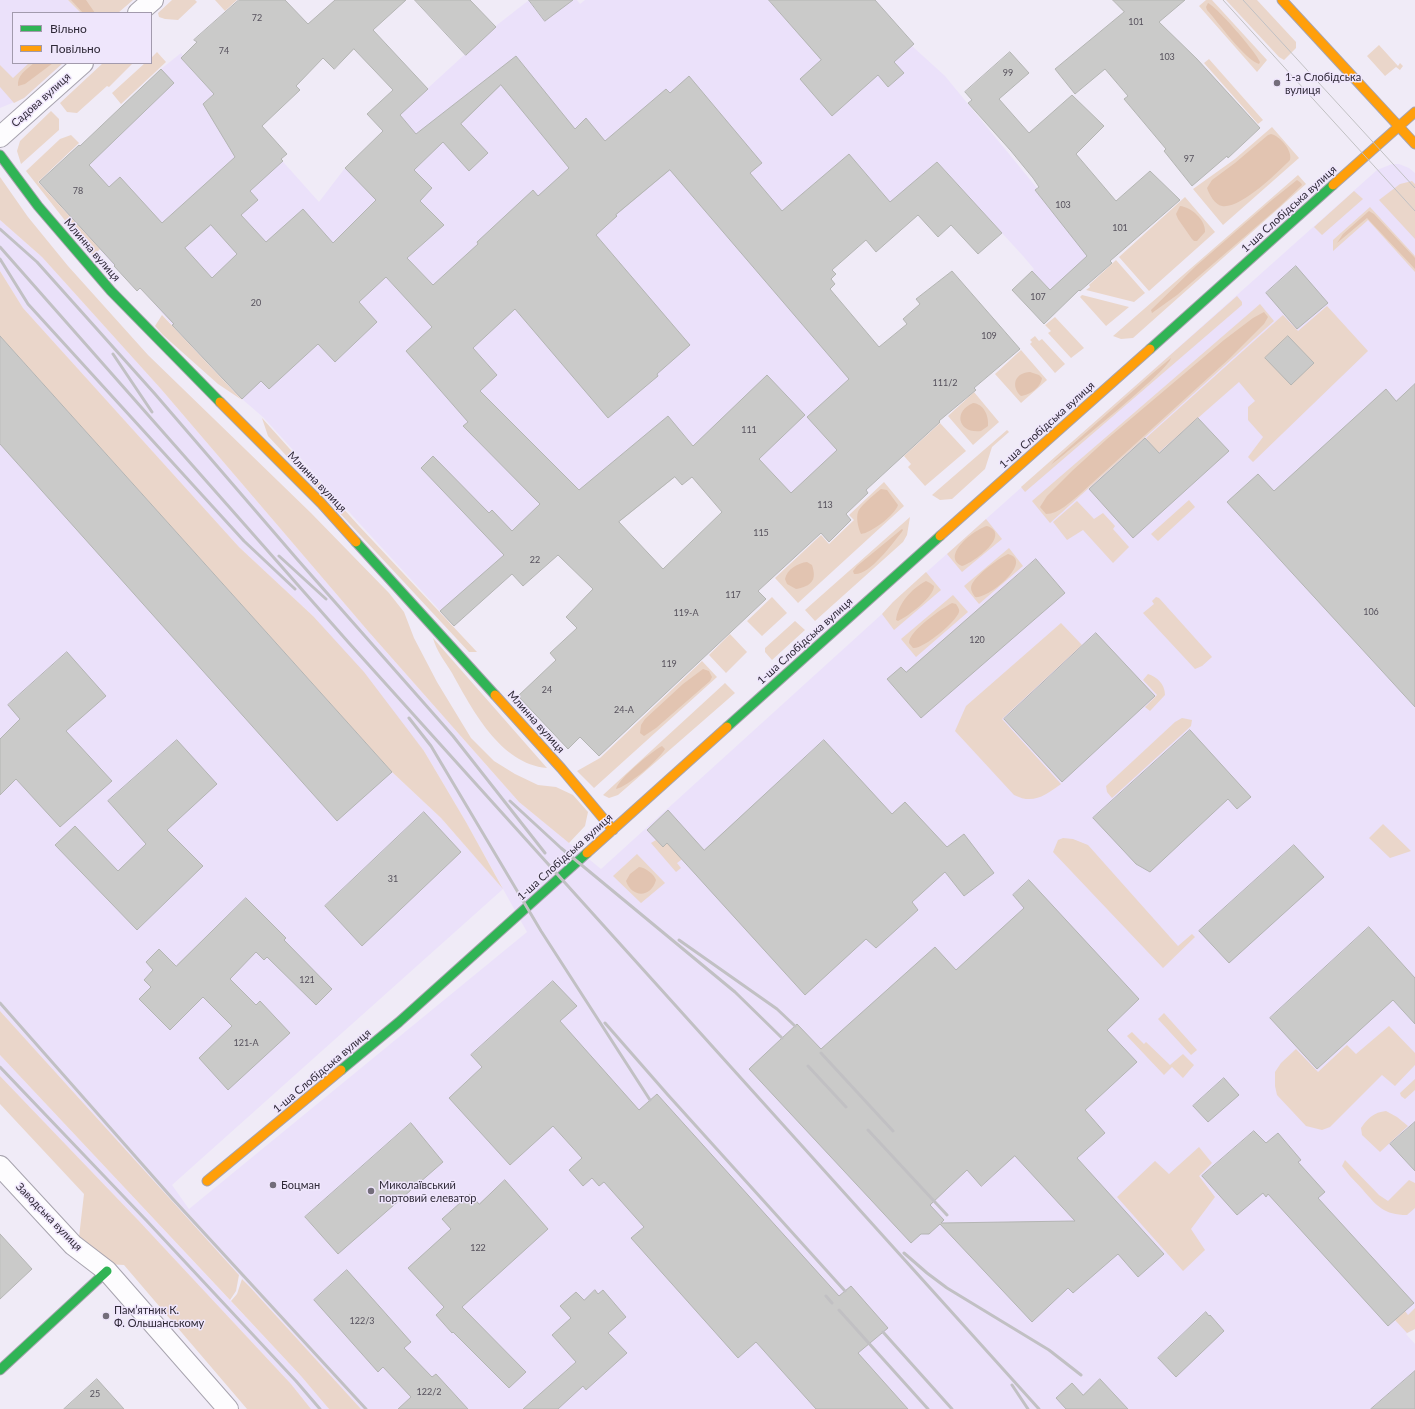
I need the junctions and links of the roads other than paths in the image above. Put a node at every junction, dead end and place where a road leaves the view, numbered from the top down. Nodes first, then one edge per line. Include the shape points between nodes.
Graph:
1 (153, 0) edge
2 (1282, 0) edge
3 (139, 12) edge
4 (82, 64) edge
5 (1415, 112) edge
6 (1399, 126) junction
7 (0, 138) edge
8 (1415, 144) edge
9 (0, 155) edge
10 (613, 830) junction
11 (0, 1166) edge
12 (207, 1181) dead end
13 (107, 1271) junction
14 (0, 1370) edge
15 (228, 1409) edge

1 - 3 street
2 - 6 street
4 - 7 street, Садова вулиця
5 - 6 street, 1-ша Слобідська вулиця
6 - 8 street
6 - 10 street, 1-ша Слобідська вулиця
9 - 10 street, Млинна вулиця via 38,206 111,291 326,508 566,773
10 - 12 street, 1-ша Слобідська вулиця via 399,1022
11 - 13 street, Заводська вулиця via 73,1245
13 - 14 street
13 - 15 street, Заводська вулиця

